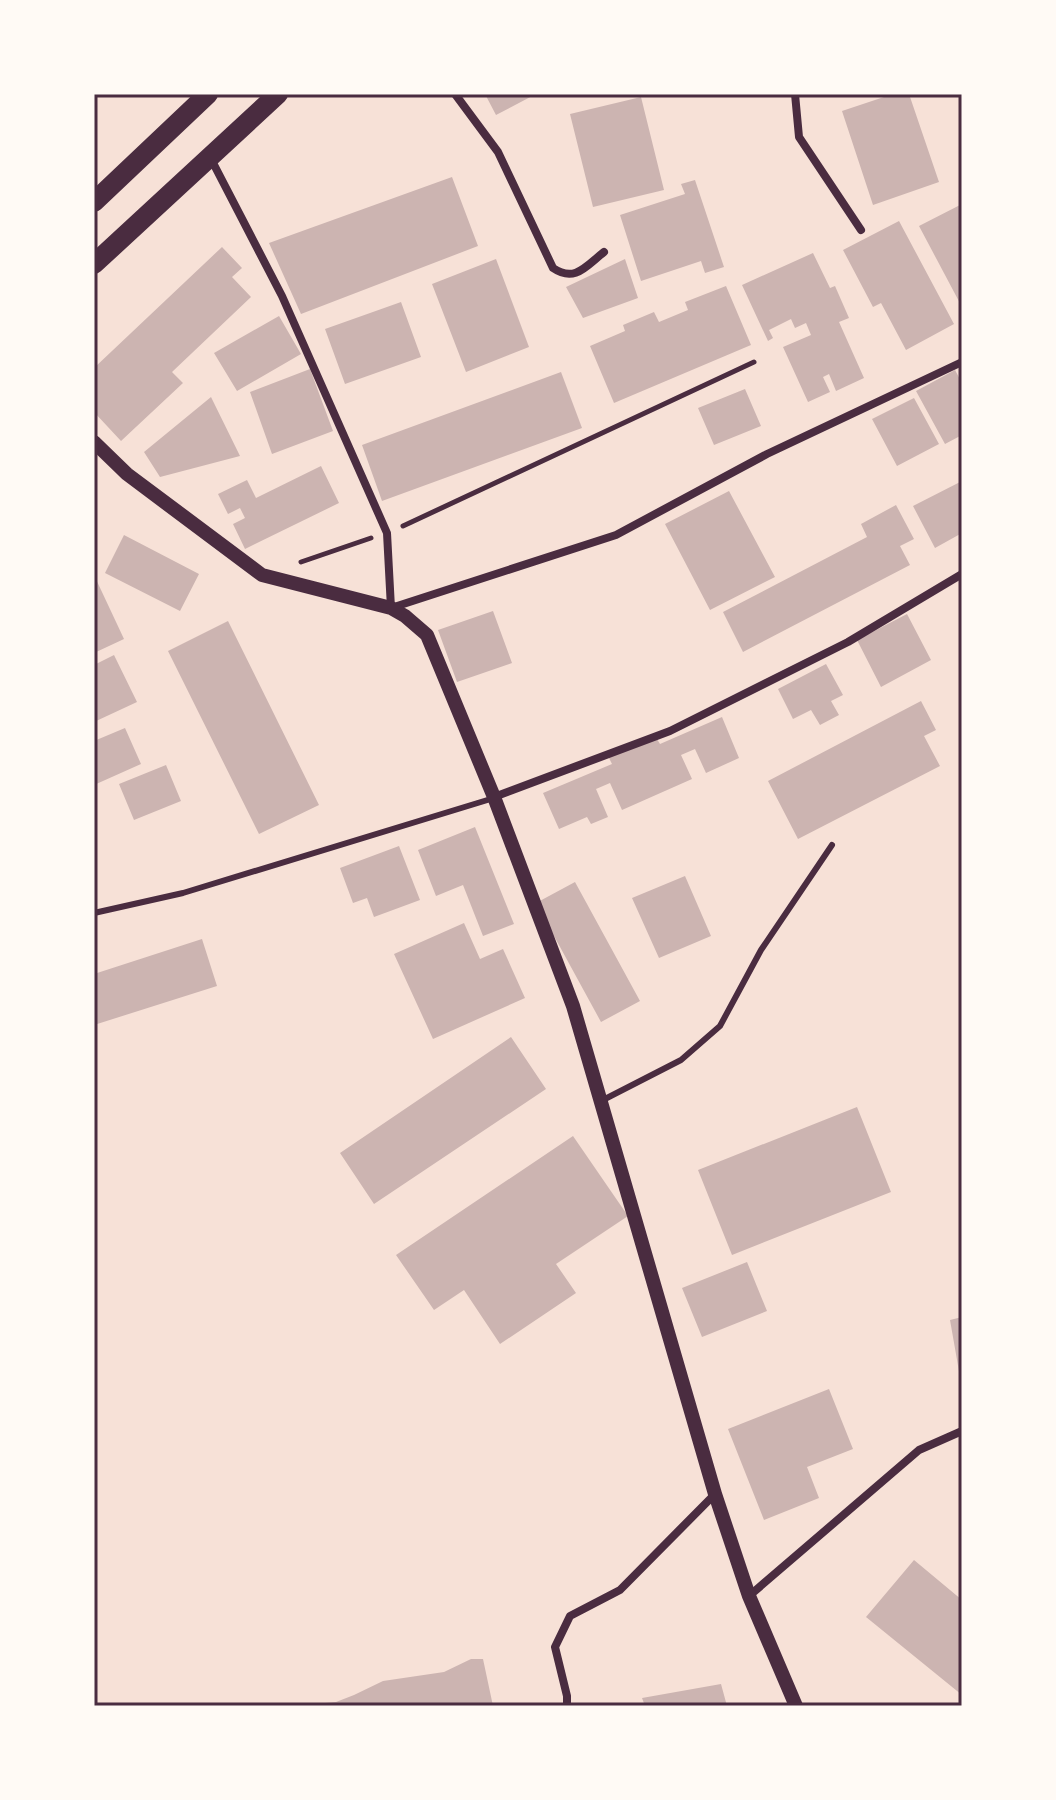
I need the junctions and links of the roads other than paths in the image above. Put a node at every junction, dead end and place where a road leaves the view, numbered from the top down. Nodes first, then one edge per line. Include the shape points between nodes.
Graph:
1 (208, 94) edge
2 (278, 94) edge
3 (455, 94) edge
4 (795, 94) edge
5 (210, 157) junction
6 (94, 202) edge
7 (861, 230) dead end
8 (604, 252) dead end
9 (94, 264) edge
10 (962, 362) edge
11 (94, 442) edge
12 (962, 574) edge
13 (391, 608) junction
14 (494, 797) junction
15 (832, 845) dead end
16 (94, 913) edge
17 (601, 1101) junction
18 (962, 1431) edge
19 (715, 1494) junction
20 (749, 1596) junction
21 (567, 1706) edge
22 (796, 1706) edge

1 - 6 main road
2 - 5 main road
3 - 8 street via 498,152 553,268 575,274
4 - 7 street via 799,137
5 - 9 main road
5 - 13 street via 282,296 387,533
10 - 13 street via 767,454 616,535
11 - 13 street via 127,474 262,575
12 - 14 street via 848,642 670,731
13 - 14 street via 427,635
14 - 16 lane via 183,893
14 - 17 street via 573,1006
15 - 17 lane via 761,950 720,1026 681,1060
17 - 19 street
18 - 20 street via 919,1450
19 - 20 street
19 - 21 street via 620,1590 570,1616 555,1647
20 - 22 street

